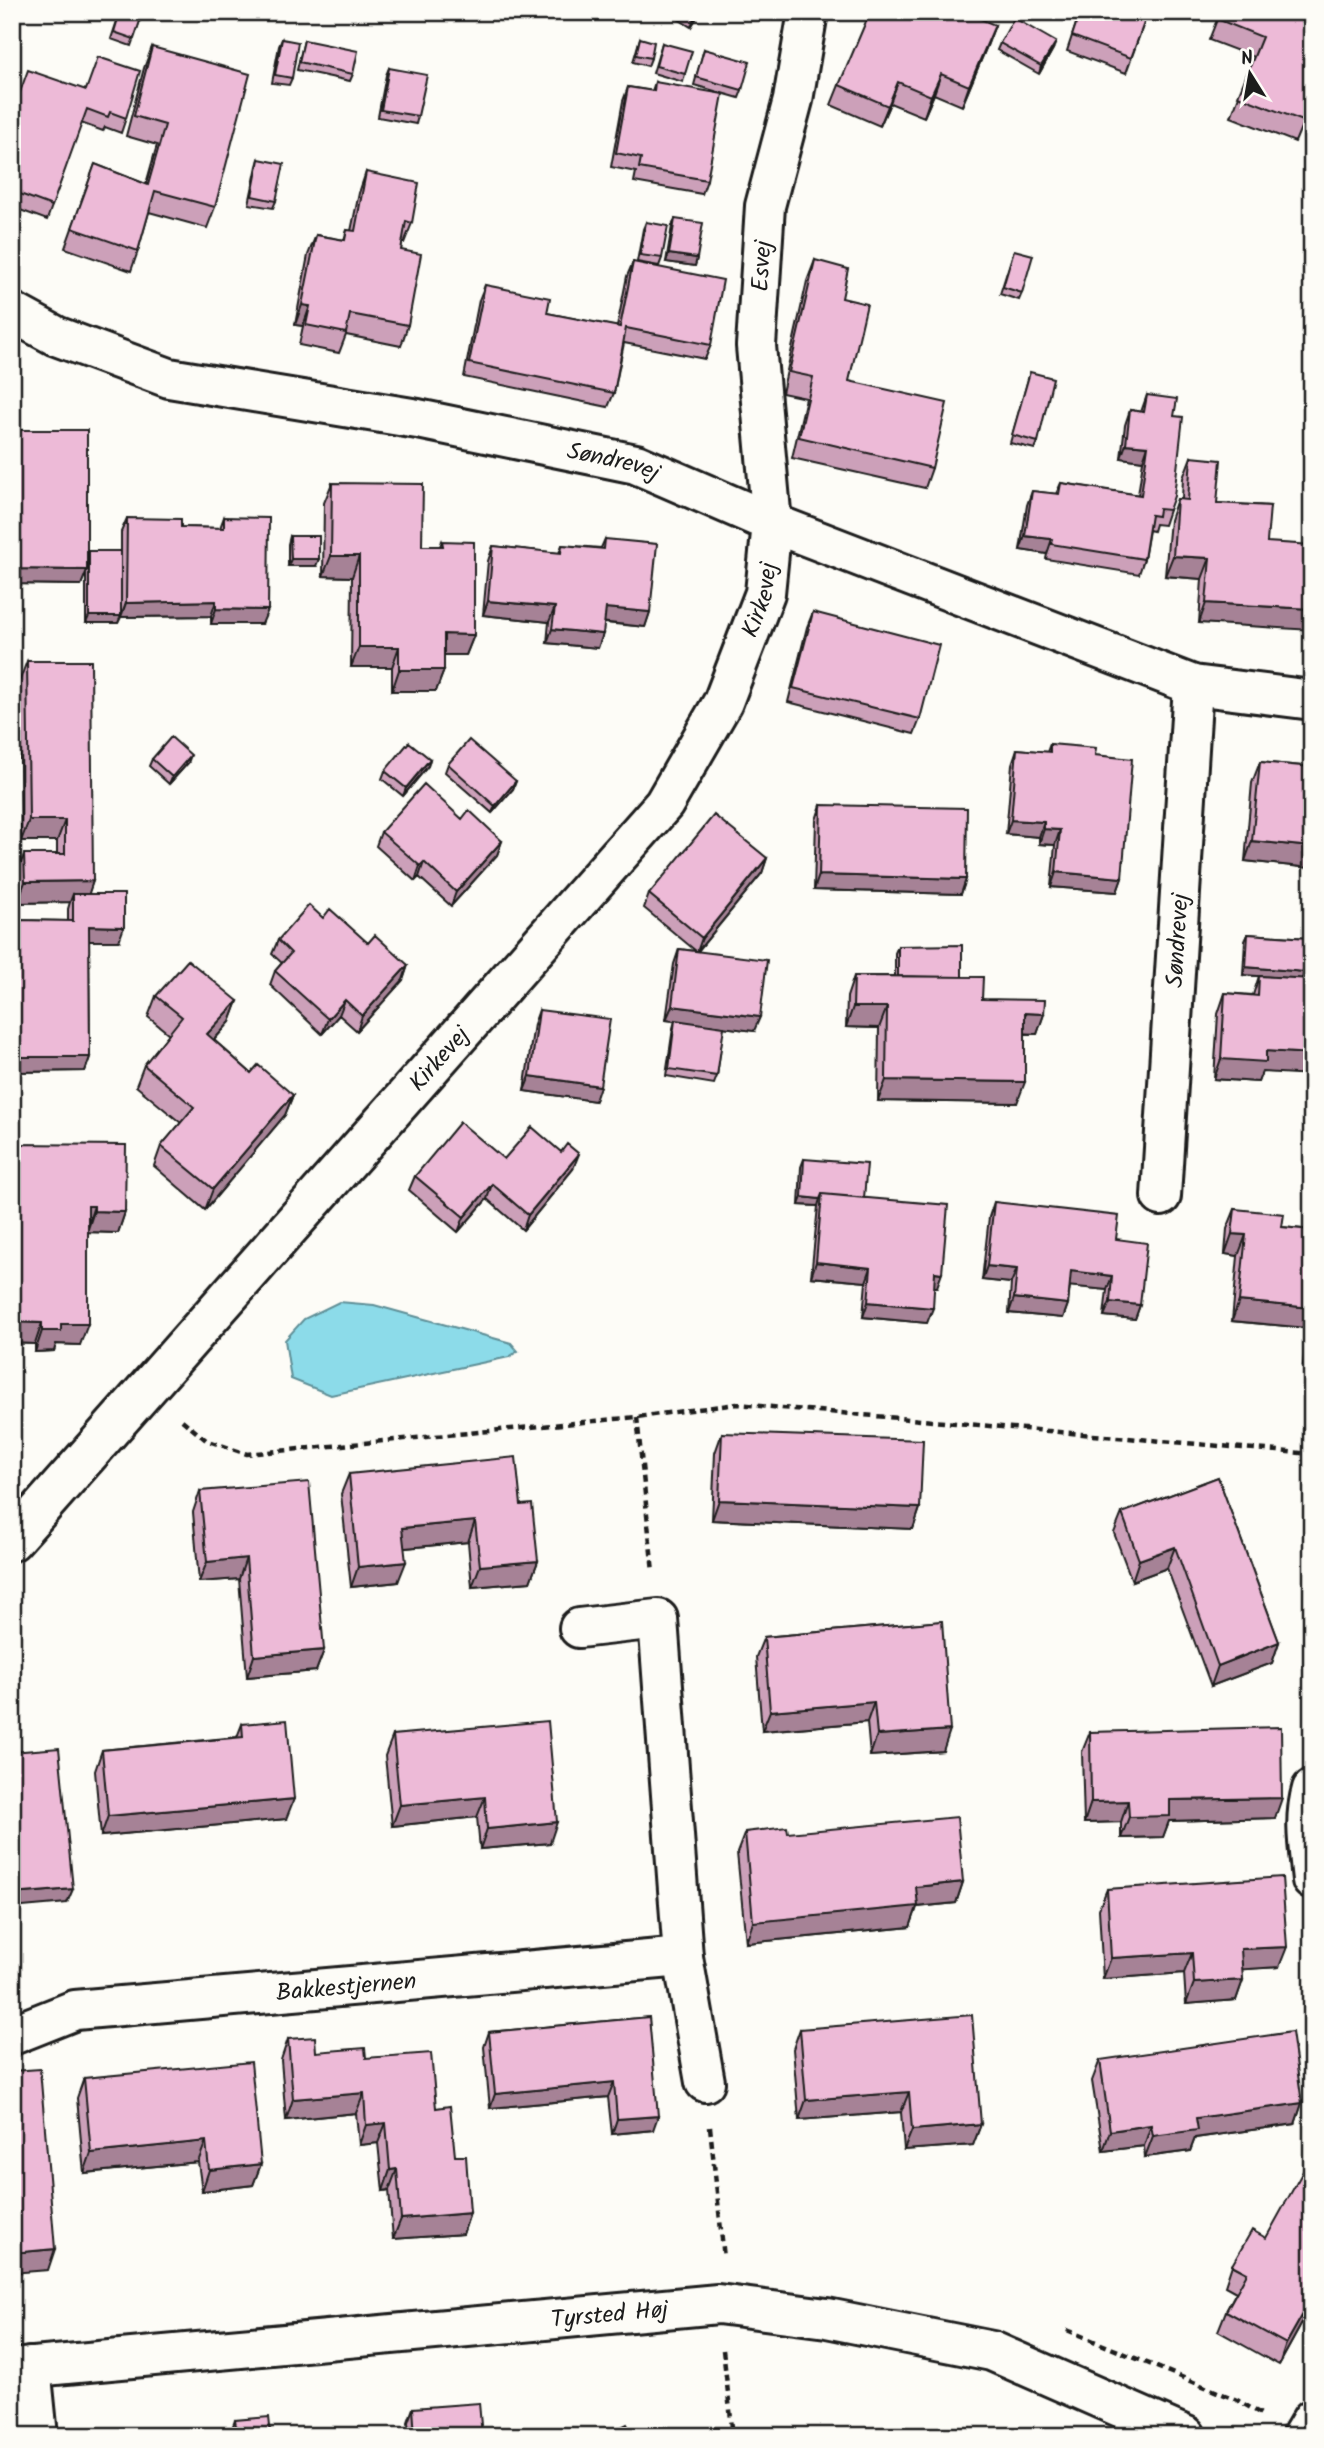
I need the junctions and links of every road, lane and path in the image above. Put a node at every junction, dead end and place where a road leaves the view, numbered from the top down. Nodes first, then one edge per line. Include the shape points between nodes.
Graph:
1 (808, 12) edge
2 (12, 312) edge
3 (772, 523) junction
4 (1193, 685) junction
5 (1312, 700) edge
6 (1161, 1196) dead end
7 (147, 1389) junction
8 (637, 1417) junction
9 (1312, 1454) edge
10 (12, 1541) edge
11 (658, 1619) junction
12 (579, 1628) dead end
13 (1312, 1789) edge
14 (1312, 1880) edge
15 (683, 1957) junction
16 (12, 2035) edge
17 (705, 2082) dead end
18 (22, 2368) edge
19 (1312, 2419) edge
20 (38, 2436) edge
21 (1186, 2436) edge
22 (1302, 2436) edge

1 - 3 street, Esvej via 793,100 765,206 756,346
2 - 3 street, Søndrevej via 56,336 169,379 418,419 636,464
3 - 4 street, Søndrevej
3 - 7 street, Kirkevej via 765,593 742,653 723,702 664,804
4 - 5 street, Søndrevej
4 - 6 street, Søndrevej
7 - 8 path via 206,1440 247,1454
7 - 10 street, Kirkevej
8 - 9 path via 737,1404
8 - 11 path
11 - 12 street
11 - 15 street
13 - 14 street via 1307,1822
15 - 16 street, Bakkestjernen via 75,2010
15 - 17 street
18 - 20 street
18 - 21 street, Tyrsted Høj via 718,2304 827,2318 992,2351
19 - 22 street

